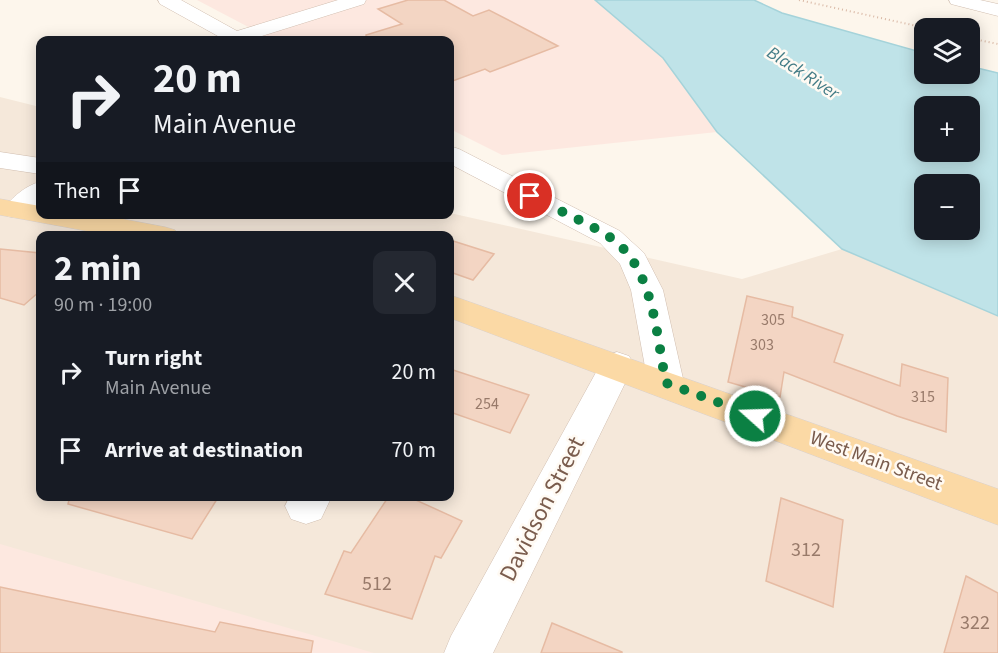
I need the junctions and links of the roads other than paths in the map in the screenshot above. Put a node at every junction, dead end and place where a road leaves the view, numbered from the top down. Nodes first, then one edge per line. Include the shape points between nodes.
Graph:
1 (166, 0) edge
2 (357, 0) edge
3 (958, 0) edge
4 (998, 10) edge
5 (232, 36) edge
6 (246, 36) edge
7 (454, 156) edge
8 (0, 160) edge
9 (36, 165) edge
10 (36, 196) edge
11 (26, 211) edge
12 (70, 219) edge
13 (137, 231) edge
14 (454, 307) edge
15 (617, 365) junction
16 (666, 383) junction
17 (998, 507) edge
18 (468, 653) edge

1 - 5 street
2 - 6 street
3 - 4 street
7 - 16 street via 610,237 633,260 647,290
8 - 9 street
10 - 11 street
12 - 13 main road
14 - 15 main road, West Main Street
15 - 16 main road, West Main Street
15 - 18 street, Davidson Street
16 - 17 main road, West Main Street

